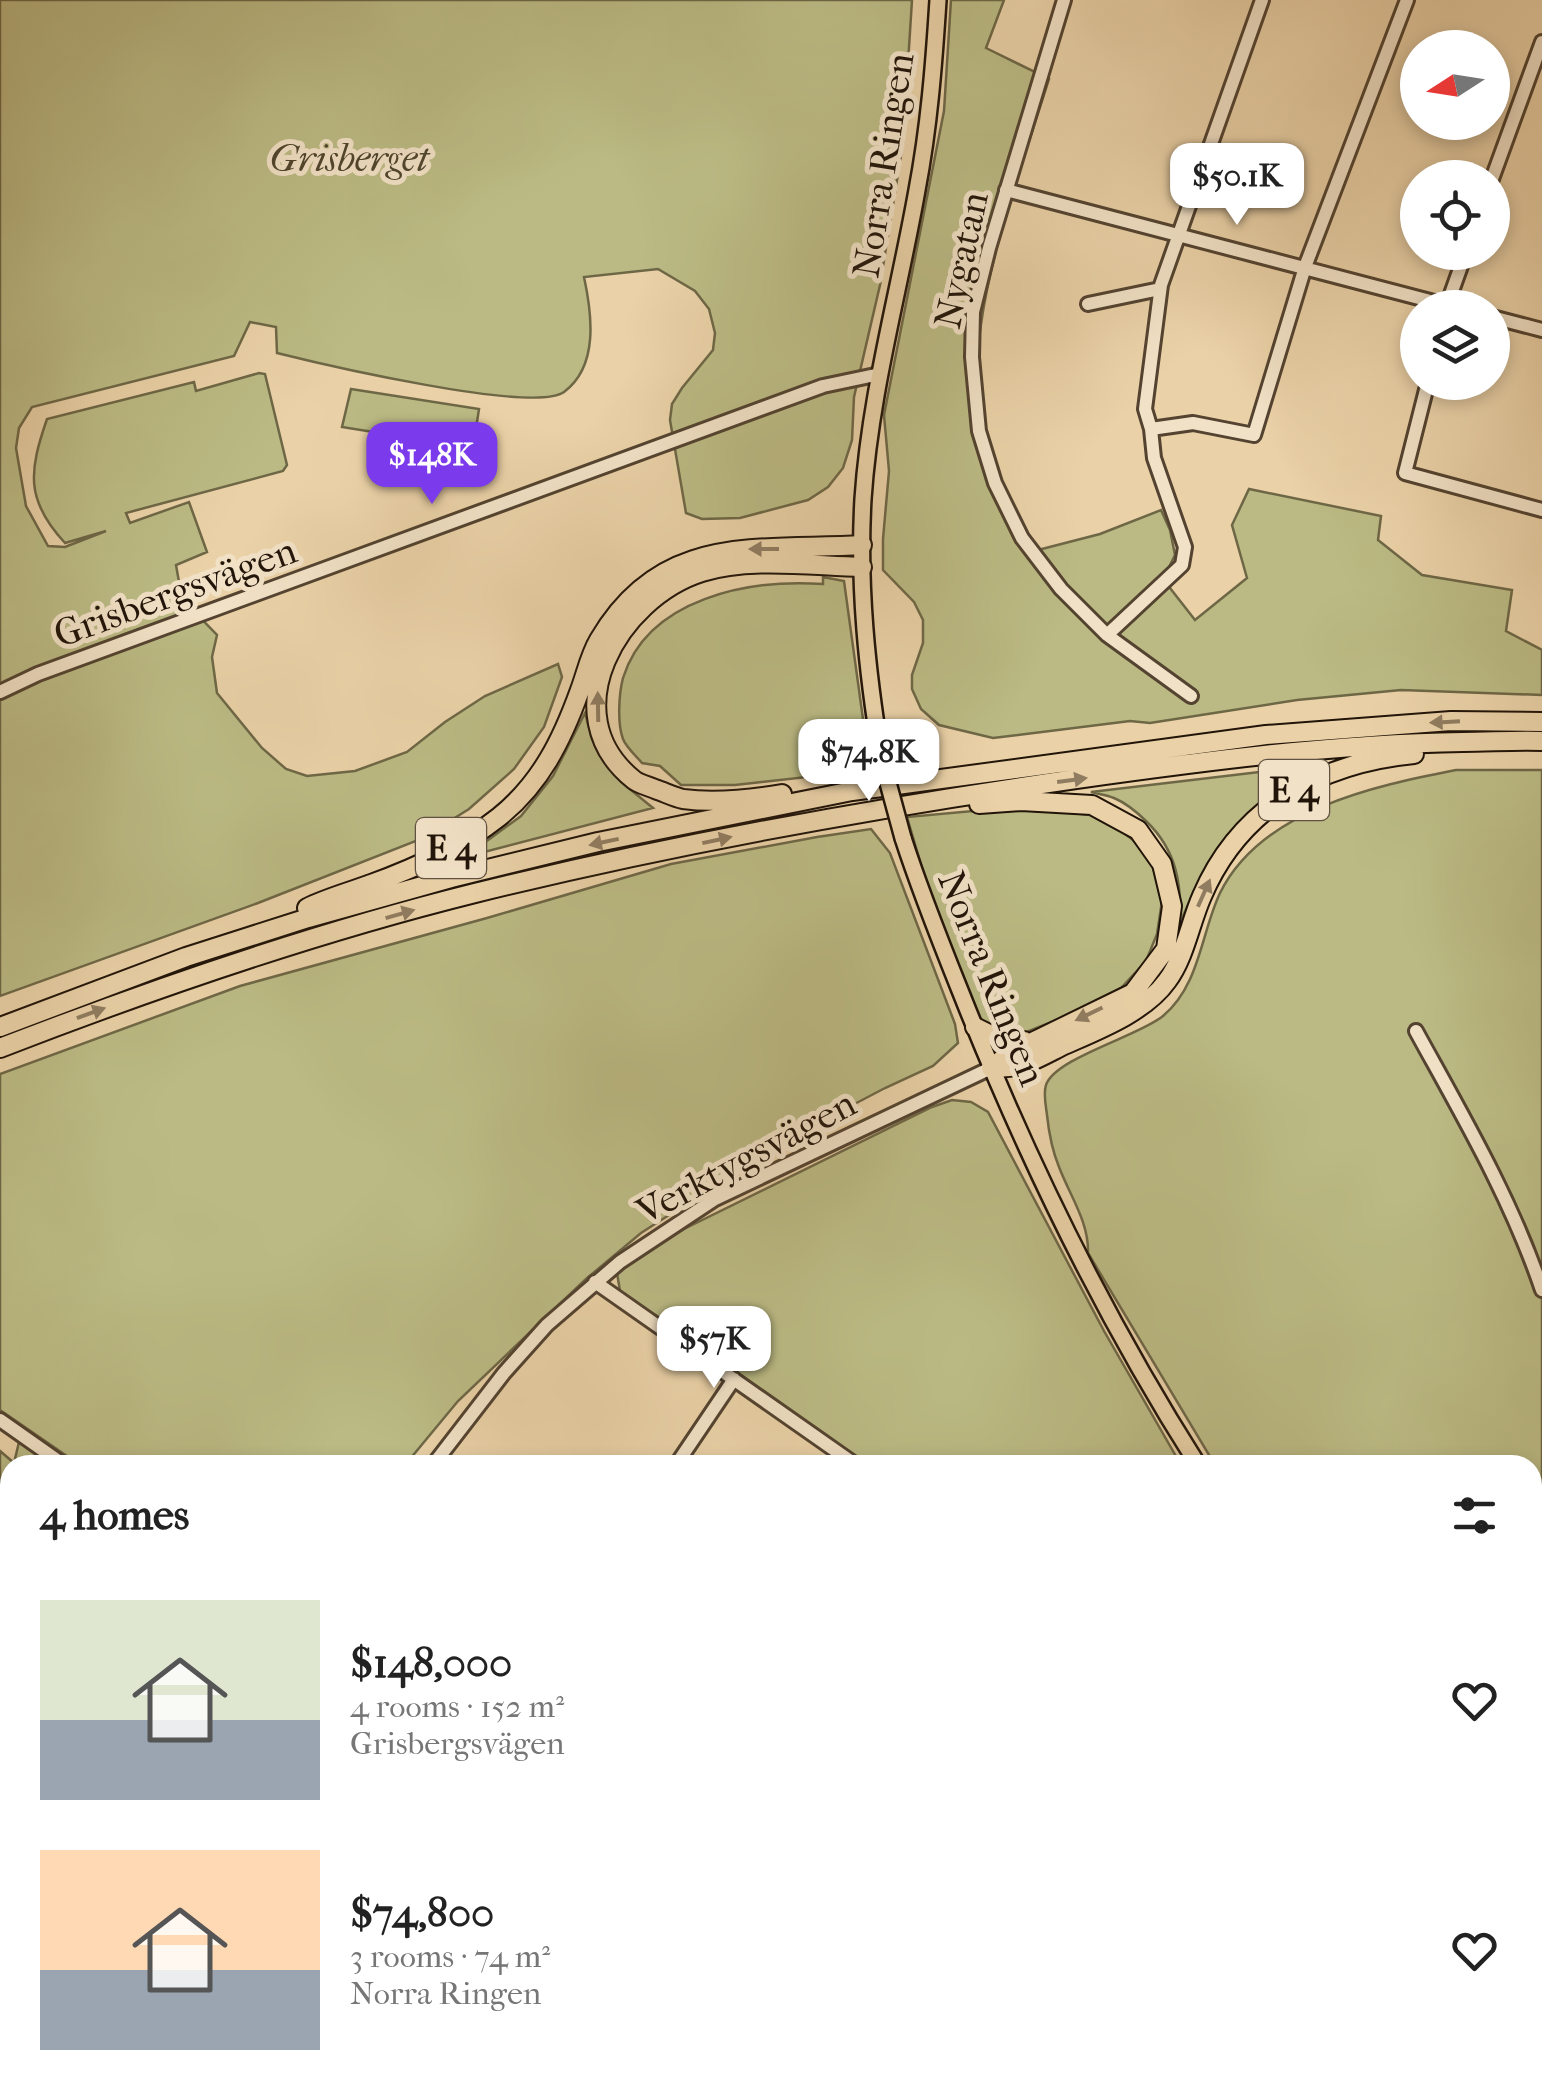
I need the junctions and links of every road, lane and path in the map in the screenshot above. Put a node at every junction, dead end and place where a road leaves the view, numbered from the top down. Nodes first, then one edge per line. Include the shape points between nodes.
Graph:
1 (938, 0) edge
2 (1064, 0) edge
3 (1262, 0) edge
4 (1407, 0) edge
5 (1542, 42) edge
6 (1499, 160) edge
7 (1006, 190) junction
8 (1178, 234) junction
9 (1305, 268) junction
10 (1160, 289) junction
11 (1400, 294) edge
12 (1088, 304) dead end
13 (1510, 322) edge
14 (1542, 330) edge
15 (880, 374) junction
16 (1423, 400) edge
17 (1151, 429) junction
18 (1542, 510) edge
19 (862, 545) junction
20 (862, 567) junction
21 (1107, 635) junction
22 (0, 692) edge
23 (1192, 696) dead end
24 (1542, 722) edge
25 (1533, 741) edge
26 (852, 792) junction
27 (924, 802) junction
28 (253, 936) junction
29 (0, 1027) edge
30 (974, 1027) junction
31 (1416, 1031) dead end
32 (1030, 1043) junction
33 (0, 1048) edge
34 (991, 1068) junction
35 (596, 1282) junction
36 (1542, 1290) edge
37 (734, 1379) junction
38 (0, 1420) edge
39 (50, 1455) edge
40 (441, 1455) edge
41 (683, 1455) edge
42 (842, 1455) edge
43 (1192, 1455) edge

1 - 15 main road, Norra Ringen via 918,186
2 - 7 street, Nygatan
3 - 8 street
4 - 9 street
5 - 6 street
7 - 8 street
7 - 21 street, Nygatan via 974,312 979,430 994,483 1022,538
8 - 9 street
8 - 10 street
9 - 11 street
9 - 17 street via 1254,435 1194,423
10 - 12 street
10 - 17 street via 1145,409
13 - 14 street
15 - 19 main road, Norra Ringen
15 - 22 street, Grisbergsvägen via 823,386
16 - 18 street via 1405,473
17 - 21 street via 1154,458 1185,547 1182,565
19 - 20 main road, Norra Ringen
19 -> 28 highway, E 4 via 742,548 693,558 654,577 622,605 596,643 565,732 542,772 500,816 442,854
26 -> 20 highway, E 4 via 682,798 636,782 612,756 596,712 602,674 622,630 680,582 739,565
20 - 30 main road, Norra Ringen, bridge via 881,757 903,838
21 - 23 street, Nygatan
24 -> 26 highway, E 4 via 1451,721 1266,735
27 -> 25 highway, E 4 via 1336,748
34 -> 25 highway, E 4 via 1020,1066 1129,1015 1167,982 1221,857 1243,830 1299,786 1398,755
26 -> 28 highway, E 4 via 506,864
27 -> 32 highway, E 4 via 1092,805 1138,830 1162,864 1172,906 1166,949 1133,993
33 -> 27 highway, E 4 via 194,977 473,894
28 - 29 highway, E 4
30 - 32 highway via 998,1040
30 - 34 main road, Norra Ringen
31 - 36 street via 1526,1241
32 - 34 highway, E 4
34 - 35 street, Verktygsvägen via 715,1199
34 - 43 main road, Norra Ringen via 1106,1306
35 - 37 street
35 - 40 street, Verktygsvägen via 547,1324
37 - 41 street
37 - 42 street
38 - 39 street

